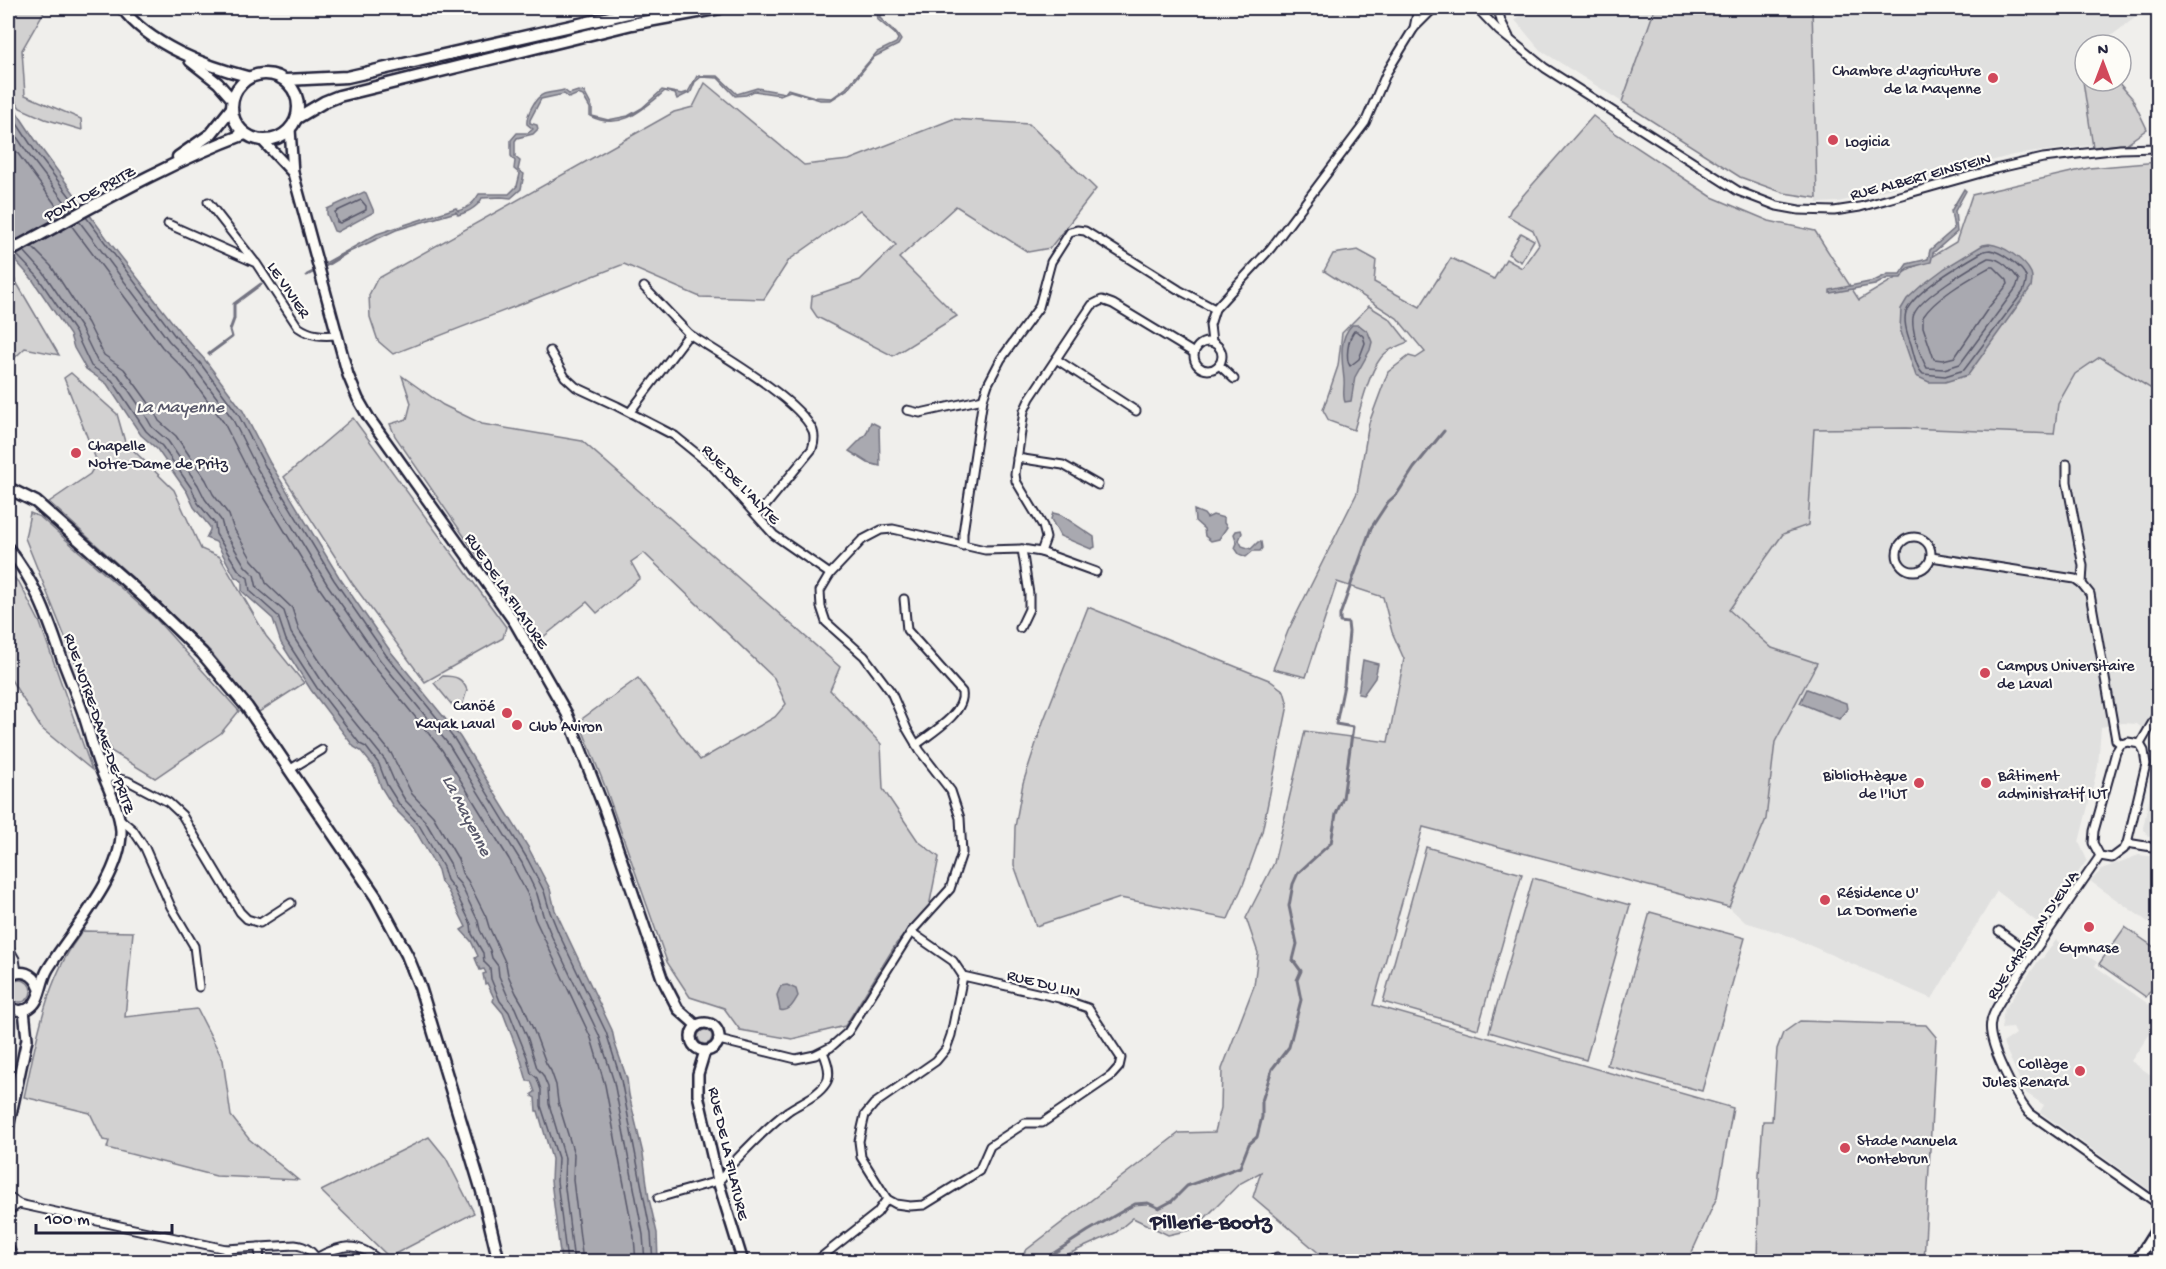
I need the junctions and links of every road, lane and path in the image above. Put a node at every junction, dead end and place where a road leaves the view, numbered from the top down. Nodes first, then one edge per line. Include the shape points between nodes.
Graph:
1 (122, 8) edge
2 (650, 8) edge
3 (720, 8) edge
4 (1418, 8) edge
5 (1438, 8) edge
6 (1477, 8) edge
7 (1498, 8) edge
8 (1414, 28) junction
9 (1517, 45) junction
10 (182, 54) junction
11 (249, 77) junction
12 (286, 80) junction
13 (232, 104) junction
14 (297, 118) junction
15 (291, 129) junction
16 (245, 134) junction
17 (262, 140) junction
18 (2158, 148) edge
19 (293, 173) junction
20 (152, 176) junction
21 (208, 202) dead end
22 (168, 224) dead end
23 (8, 252) edge
24 (256, 263) junction
25 (644, 287) dead end
26 (1215, 309) junction
27 (689, 334) junction
28 (337, 335) junction
29 (1212, 342) junction
30 (550, 351) dead end
31 (1194, 353) junction
32 (1056, 359) junction
33 (1219, 365) junction
34 (1234, 379) dead end
35 (983, 399) junction
36 (907, 410) dead end
37 (1136, 411) dead end
38 (630, 412) junction
39 (1017, 458) junction
40 (2067, 464) dead end
41 (1098, 485) dead end
42 (8, 488) edge
43 (758, 515) junction
44 (963, 546) junction
45 (8, 548) edge
46 (1022, 549) junction
47 (1041, 552) junction
48 (1930, 556) junction
49 (1096, 572) dead end
50 (830, 574) junction
51 (2082, 584) junction
52 (904, 598) dead end
53 (1020, 628) dead end
54 (2158, 712) edge
55 (2121, 744) junction
56 (2140, 744) junction
57 (916, 745) junction
58 (322, 750) dead end
59 (289, 770) junction
60 (105, 779) junction
61 (120, 819) junction
62 (2127, 843) junction
63 (2158, 848) edge
64 (2100, 856) junction
65 (291, 903) dead end
66 (1999, 931) dead end
67 (911, 932) junction
68 (8, 947) edge
69 (2031, 954) junction
70 (46, 971) junction
71 (12, 975) edge
72 (963, 976) junction
73 (33, 977) junction
74 (39, 987) junction
75 (199, 987) dead end
76 (8, 1006) edge
77 (24, 1010) junction
78 (697, 1026) junction
79 (719, 1040) junction
80 (705, 1051) junction
81 (823, 1052) junction
82 (8, 1128) edge
83 (718, 1181) junction
84 (8, 1196) edge
85 (658, 1198) dead end
86 (887, 1199) junction
87 (19, 1204) junction
88 (2158, 1204) edge
89 (8, 1211) edge
90 (2158, 1227) edge
91 (259, 1247) junction
92 (8, 1248) edge
93 (226, 1249) junction
94 (1277, 1257) dead end
95 (317, 1260) edge
96 (14, 1262) edge
97 (227, 1262) edge
98 (260, 1262) edge
99 (381, 1262) edge
100 (499, 1262) edge
101 (743, 1262) edge
102 (815, 1262) edge
103 (1269, 1262) edge
104 (2136, 1262) edge

1 - 10 street via 148,32
2 - 12 main road via 347,77
3 - 14 main road via 632,24 339,96
4 - 8 street
5 - 8 street
6 - 9 street, RUE ALBERT EINSTEIN
7 - 9 street, RUE ALBERT EINSTEIN via 1507,34
8 - 26 street via 1387,72 1365,123 1270,248
9 - 18 street, RUE ALBERT EINSTEIN via 1545,68 1738,191 1799,210 1860,207 2043,158
10 - 11 street
10 - 13 street via 218,83
11 - 12 main road via 268,73
11 - 13 main road via 241,83
12 - 14 main road via 297,97
13 - 16 main road via 233,119
13 - 20 main road, PONT DE PRITZ via 211,134
14 - 15 main road
15 - 17 main road via 273,140
15 - 19 street, RUE DE LA FILATURE
16 - 17 main road
16 - 20 main road, PONT DE PRITZ
17 - 19 street, RUE DE LA FILATURE
19 - 28 street, RUE DE LA FILATURE
20 - 23 main road, PONT DE PRITZ
21 - 24 street, LE VIVIER
22 - 24 street, LE VIVIER
24 - 28 street, LE VIVIER via 298,327 320,336
25 - 27 street
26 - 29 street via 1210,325
26 - 35 street via 1085,231 1070,232 1051,262 1039,307 1001,359
27 - 38 street
27 - 43 street via 775,391 812,430 812,449
28 - 78 street, RUE DE LA FILATURE via 355,391 369,418 515,623 567,714 662,978 678,1009
29 - 31 street via 1203,342
29 - 33 street via 1222,351
30 - 38 street, RUE DE L'ALYTE via 564,377 576,387
31 - 32 street via 1102,300 1092,305
31 - 33 street via 1196,363 1203,369
32 - 37 street
32 - 39 street via 1026,408
33 - 34 street
35 - 36 street via 920,413
35 - 44 street
38 - 43 street, RUE DE L'ALYTE via 675,436 712,466
39 - 41 street via 1063,465
39 - 47 street via 1016,481 1043,526 1046,538
40 - 51 street via 2083,566
42 - 59 main road via 36,502 202,653 247,707
43 - 50 street, RUE DE L'ALYTE via 774,535
44 - 46 street
44 - 50 street via 893,529 881,530 862,540
45 - 60 street, RUE NOTRE-DAME-DE-PRITZ via 47,615
46 - 47 street
46 - 53 street via 1029,609
47 - 49 street
48 - 48 street via 1927,543 1915,537 1901,542 1897,551 1901,565 1909,570 1923,568
48 - 51 street via 2075,579
50 - 57 street via 820,591 826,622 864,656 891,692
51 - 55 street via 2090,594 2116,740
52 - 57 street via 907,630 963,698 955,714
54 - 56 street
55 - 56 street
55 - 64 street via 2094,831 2093,843
56 - 62 street via 2145,764
57 - 67 street via 951,791 960,818 962,853 950,889
58 - 59 street
59 - 100 main road via 376,897 407,955 463,1125
60 - 61 street, RUE NOTRE-DAME-DE-PRITZ
60 - 65 street via 128,781 168,802 182,815 247,919 260,923
61 - 70 street, RUE NOTRE-DAME-DE-PRITZ via 114,866
61 - 75 street via 146,848 171,907 194,946
62 - 63 street
62 - 64 street via 2112,858
64 - 69 street, RUE CHRISTIAN D'ELVA
66 - 69 street
67 - 72 street via 953,961
67 - 81 street via 848,1032
68 - 71 street via 15,959
69 - 88 street, RUE CHRISTIAN D'ELVA via 1990,1023 1995,1048 2021,1103 2029,1113
70 - 73 street
70 - 74 street, RUE NOTRE-DAME-DE-PRITZ
71 - 73 street
72 - 86 street via 946,1049 936,1061 864,1115 859,1141 861,1157
72 - 86 street, RUE DU LIN via 1088,1008 1121,1058 1119,1067 1042,1123 1026,1123 990,1146 979,1171 924,1205 896,1204
73 - 74 street
74 - 77 street, RUE NOTRE-DAME-DE-PRITZ via 35,1004
76 - 77 street
77 - 82 street via 27,1039
78 - 79 street via 706,1023 715,1027
78 - 80 street via 691,1040
79 - 80 street via 714,1048
79 - 81 street via 796,1059
80 - 83 street, RUE DE LA FILATURE via 698,1074 698,1095
81 - 83 street via 830,1077 827,1083 772,1125
83 - 85 street
83 - 101 street, RUE DE LA FILATURE
84 - 87 street
86 - 102 street via 877,1214
87 - 89 street
87 - 93 street
90 - 104 street
91 - 93 street
91 - 95 street via 303,1246
91 - 98 street
92 - 96 street
93 - 97 street
94 - 103 street
95 - 99 street via 334,1248 351,1246

